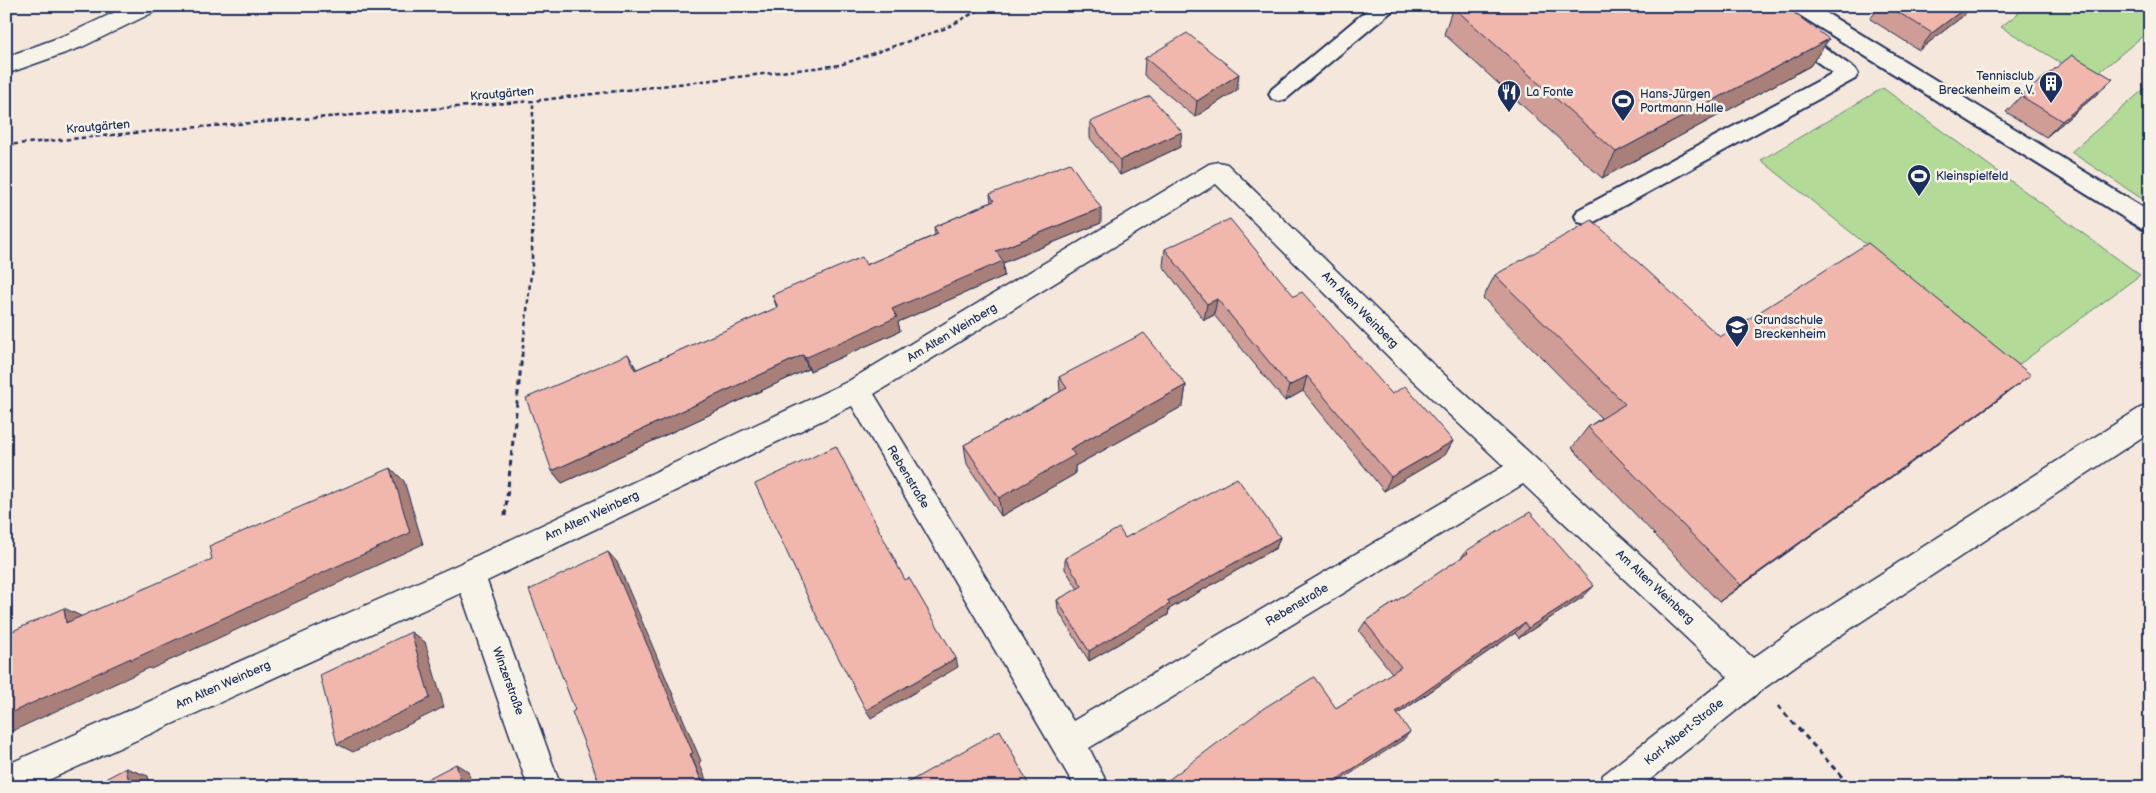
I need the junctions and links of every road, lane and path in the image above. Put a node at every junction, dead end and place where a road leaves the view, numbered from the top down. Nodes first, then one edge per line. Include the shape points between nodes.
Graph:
1 (148, 6) edge
2 (986, 6) edge
3 (1385, 6) edge
4 (1800, 6) edge
5 (1778, 24) edge
6 (6, 66) edge
7 (1279, 94) dead end
8 (533, 101) junction
9 (6, 145) edge
10 (1586, 216) dead end
11 (2150, 223) edge
12 (857, 390) junction
13 (2150, 417) edge
14 (1526, 468) junction
15 (501, 559) junction
16 (470, 574) junction
17 (1752, 678) junction
18 (1068, 742) junction
19 (6, 782) edge
20 (546, 787) edge
21 (1094, 787) edge
22 (1615, 787) edge
23 (1851, 787) edge

1 - 6 street via 74,41
2 - 8 path, Krautgärten via 946,28 840,65
3 - 7 lane
4 - 11 lane
5 - 10 lane via 1848,74
8 - 9 path, Krautgärten
8 - 15 path via 532,265
12 - 14 street, Am Alten Weinberg via 1218,171 1414,364
12 - 15 street, Am Alten Weinberg
12 - 18 street, Rebenstraße
13 - 17 street, Karl-Albert-Straße
14 - 17 street, Am Alten Weinberg
14 - 18 street, Rebenstraße
15 - 16 street, Am Alten Weinberg
16 - 19 street, Am Alten Weinberg
16 - 20 street, Winzerstraße
17 - 22 street, Karl-Albert-Straße
17 - 23 path
18 - 21 street, Rebenstraße

